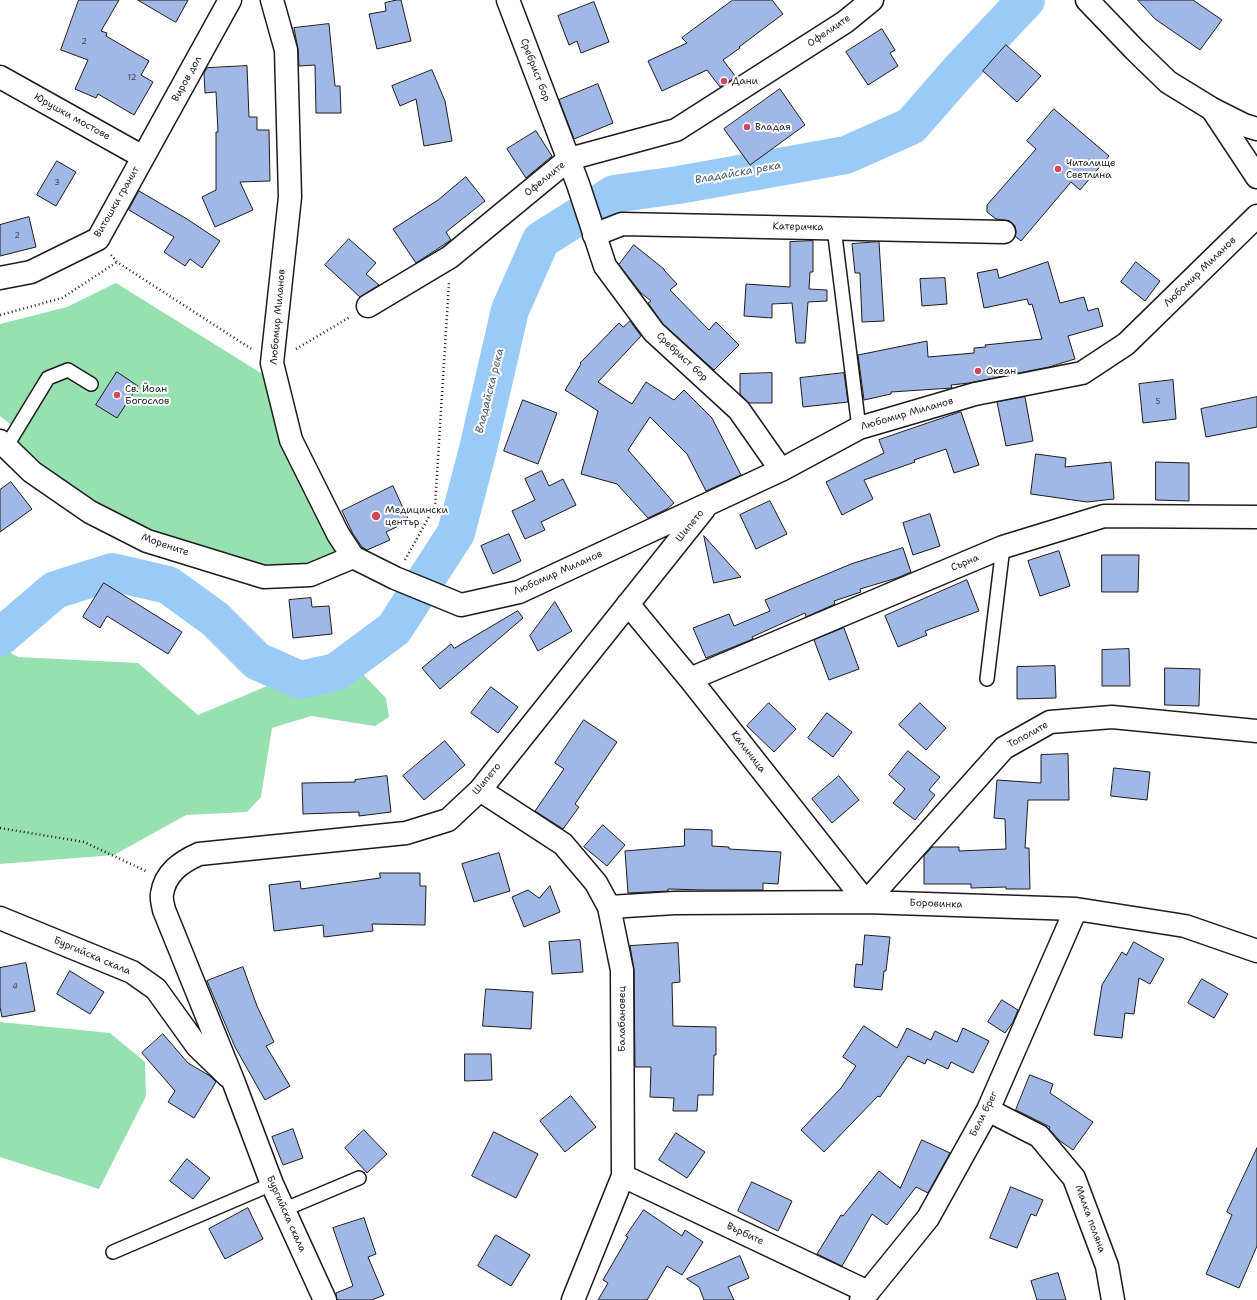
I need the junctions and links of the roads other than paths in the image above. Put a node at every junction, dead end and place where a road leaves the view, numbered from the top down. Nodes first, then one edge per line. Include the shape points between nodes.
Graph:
1 (230, 0) edge
2 (272, 0) edge
3 (508, 0) edge
4 (872, 0) edge
5 (1088, 2) edge
6 (0, 77) edge
7 (1212, 109) junction
8 (1257, 129) edge
9 (143, 157) junction
10 (569, 159) junction
11 (1257, 177) edge
12 (1257, 216) edge
13 (834, 228) junction
14 (1004, 232) dead end
15 (594, 235) junction
16 (0, 278) edge
17 (368, 306) road end
18 (91, 384) dead end
19 (859, 428) junction
20 (3, 444) edge
21 (781, 470) junction
22 (707, 504) junction
23 (1257, 517) edge
24 (1003, 547) junction
25 (353, 557) junction
26 (628, 604) junction
27 (987, 679) dead end
28 (690, 680) junction
29 (1257, 731) edge
30 (480, 790) junction
31 (166, 880) joint
32 (866, 902) junction
33 (609, 907) junction
34 (1076, 909) junction
35 (0, 918) edge
36 (1257, 951) edge
37 (234, 1083) junction
38 (988, 1110) junction
39 (623, 1176) junction
40 (359, 1178) dead end
41 (272, 1184) junction
42 (283, 1210) junction
43 (112, 1252) dead end
44 (864, 1296) edge
45 (324, 1300) edge
46 (573, 1300) edge
47 (1113, 1300) edge

1 - 9 street, Виров дол
2 - 25 street, Любомир Миланов via 286,50 290,197 272,363 291,440 338,534
3 - 10 street, Сребрист бор
4 - 10 street, Офелиите via 844,22 676,130
5 - 7 street via 1168,82
6 - 9 street, Юрушки мостове
7 - 8 street
7 - 11 street
9 - 16 street, Витошки гранит via 98,239 31,272
10 - 15 street, Сребрист бор
10 - 17 street, Офелиите via 450,257
12 - 19 street, Любомир Миланов via 1126,344 1082,373 974,394
13 - 14 street, Катеричка
13 - 15 street, Катеричка via 622,224
13 - 19 lane
15 - 21 street, Сребрист бор via 605,266 654,332 739,410
18 - 20 lane via 68,370 48,378
19 - 21 street, Любомир Миланов
20 - 25 street, Морените via 32,472 90,512 148,541 264,577 310,575
21 - 22 street, Любомир Миланов
22 - 25 street, Любомир Миланов via 519,592 461,605 404,582
22 - 26 street, Шипето
23 - 24 street, Сърна via 1104,516
24 - 27 lane
24 - 28 street, Сърна
26 - 28 street, Калиница
26 - 30 street, Шипето
28 - 32 street, Калиница
29 - 32 street, Тополите via 1112,717 1050,722 1004,748
30 - 31 street, Шипето via 448,820 406,833 199,854 183,862
30 - 33 street, Балабановец via 563,844 596,883
31 - 37 street, Бургийска скала via 161,895 164,910
32 - 33 street, Боровинка via 675,903
32 - 34 street, Боровинка
33 - 39 street, Балабановец via 622,970
34 - 36 street, Боровинка via 1185,926
34 - 38 street, Бели брег
35 - 37 street, Бургийска скала via 132,972 156,989 197,1046
37 - 41 street, Бургийска скала
38 - 44 street, Бели брег via 928,1218
38 - 47 street, Малка поляна via 1040,1136 1074,1178 1107,1266
39 - 44 street, Върбите
39 - 46 street, Балабановец
40 - 42 lane
41 - 42 street, Бургийска скала
41 - 43 lane
42 - 45 street, Бургийска скала

